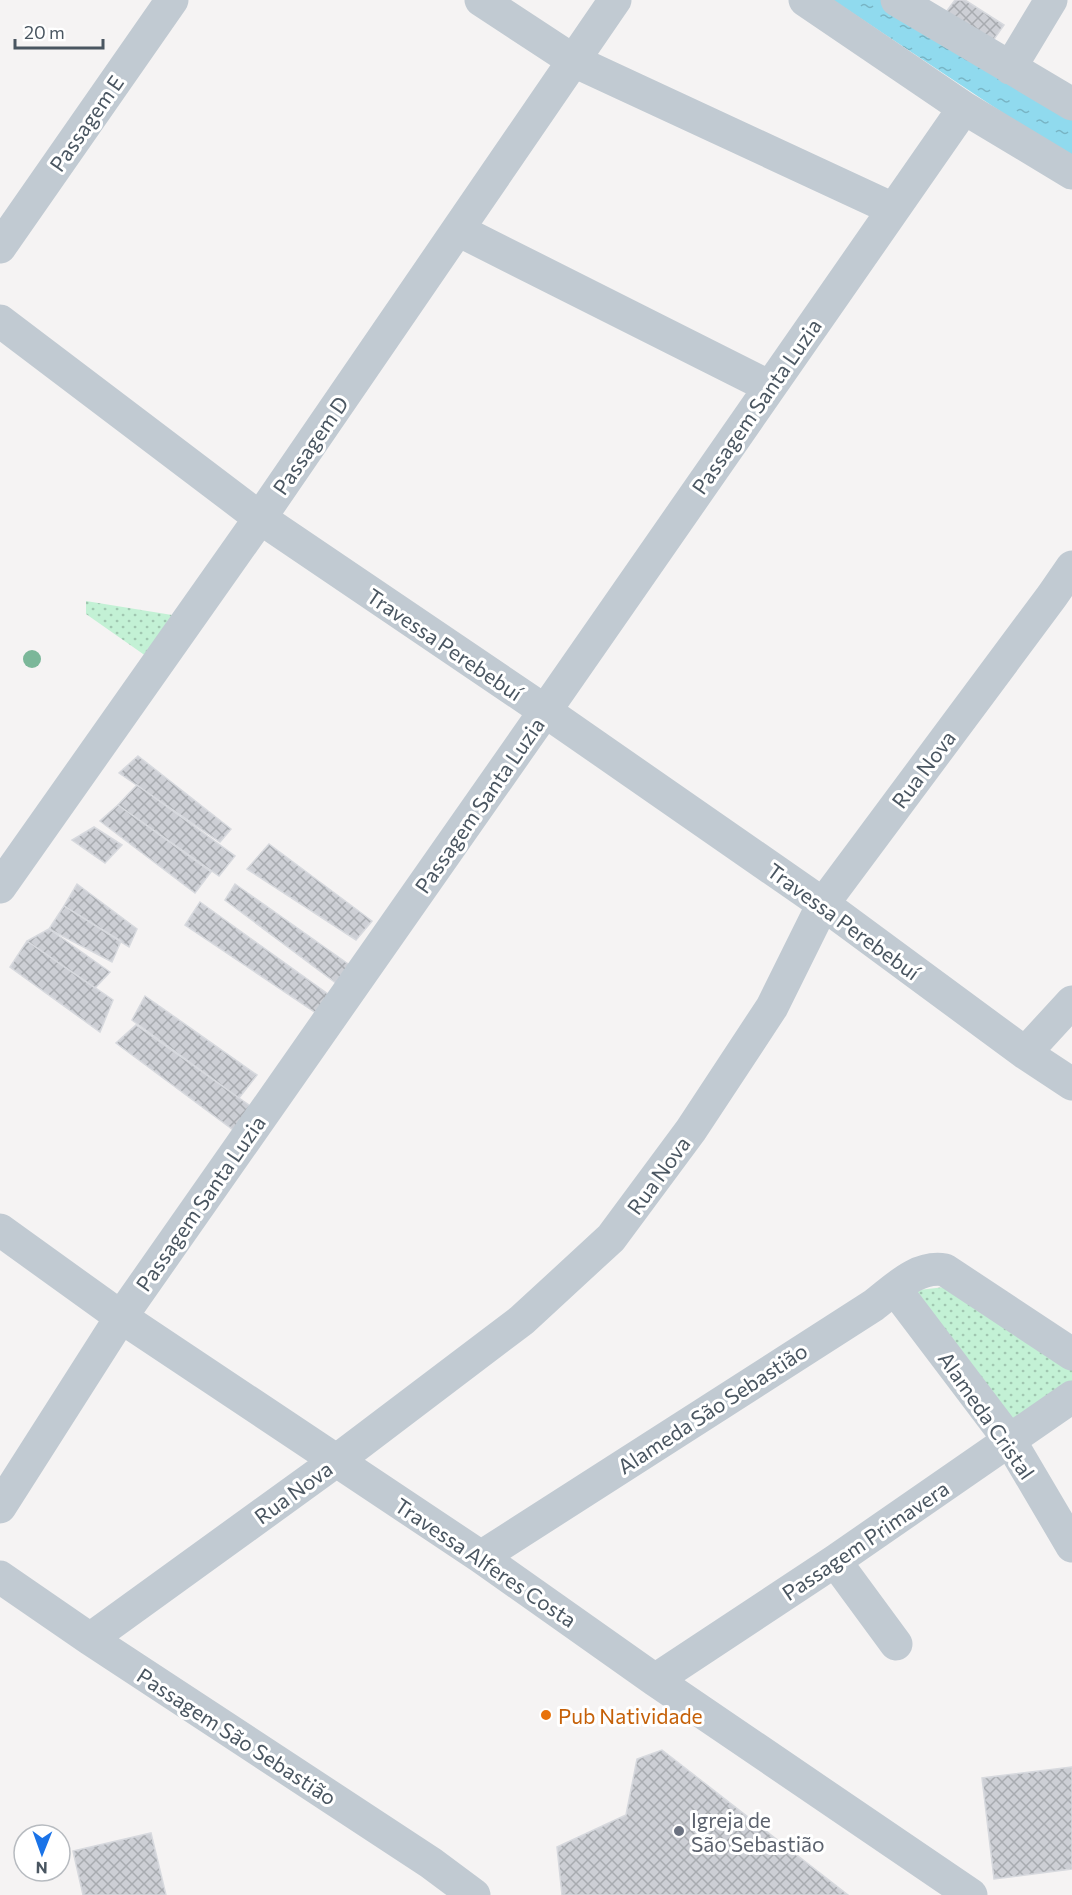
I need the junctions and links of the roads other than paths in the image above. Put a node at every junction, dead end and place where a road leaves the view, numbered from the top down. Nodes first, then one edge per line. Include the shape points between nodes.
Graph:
1 (172, 0) edge
2 (481, 0) edge
3 (615, 0) edge
4 (805, 0) edge
5 (897, 0) edge
6 (1051, 0) edge
7 (574, 61) junction
8 (1010, 68) junction
9 (1072, 104) edge
10 (964, 108) junction
11 (1072, 173) edge
12 (893, 209) junction
13 (458, 230) junction
14 (0, 247) edge
15 (0, 321) edge
16 (770, 387) junction
17 (260, 518) junction
18 (1072, 567) edge
19 (545, 711) junction
20 (0, 887) edge
21 (823, 904) junction
22 (1072, 1002) edge
23 (1025, 1053) junction
24 (1072, 1084) edge
25 (0, 1230) edge
26 (895, 1289) junction
27 (121, 1317) junction
28 (1072, 1354) edge
29 (1072, 1397) edge
30 (1010, 1441) junction
31 (336, 1461) junction
32 (0, 1507) edge
33 (1072, 1546) edge
34 (481, 1557) junction
35 (835, 1561) junction
36 (0, 1577) edge
37 (90, 1639) junction
38 (896, 1644) dead end
39 (655, 1680) junction
40 (474, 1895) edge
41 (971, 1895) edge

1 - 14 street, Passagem E
2 - 7 street
3 - 7 street, Passagem D
4 - 10 street
5 - 8 street
6 - 8 street
7 - 12 street
7 - 13 street, Passagem D
8 - 9 street
10 - 11 street
10 - 12 street, Passagem Santa Luzia
12 - 16 street, Passagem Santa Luzia
13 - 16 street
13 - 17 street, Passagem D
15 - 17 street, Travessa Perebebuí
16 - 19 street, Passagem Santa Luzia
17 - 19 street, Travessa Perebebuí
17 - 20 street, Passagem D
18 - 21 street, Rua Nova
19 - 21 street, Travessa Perebebuí
19 - 27 street, Passagem Santa Luzia
21 - 23 street, Travessa Perebebuí
21 - 31 street, Rua Nova via 772,1007 691,1130 612,1238 522,1320
22 - 23 street
23 - 24 street, Travessa Perebebuí
25 - 27 street, Travessa Alferes Costa
26 - 28 street, Alameda São Sebastião via 924,1271 945,1270
26 - 30 street, Alameda Cristal
26 - 34 street, Alameda São Sebastião
27 - 31 street, Travessa Alferes Costa
27 - 32 street, Passagem Santa Luzia
29 - 30 street, Passagem Primavera
30 - 33 street, Alameda Cristal
30 - 35 street, Passagem Primavera
31 - 34 street, Travessa Alferes Costa
31 - 37 street, Rua Nova
34 - 39 street, Travessa Alferes Costa
35 - 38 street
35 - 39 street, Passagem Primavera
36 - 37 street, Passagem São Sebastião
37 - 40 street, Passagem São Sebastião
39 - 41 street, Travessa Alferes Costa

